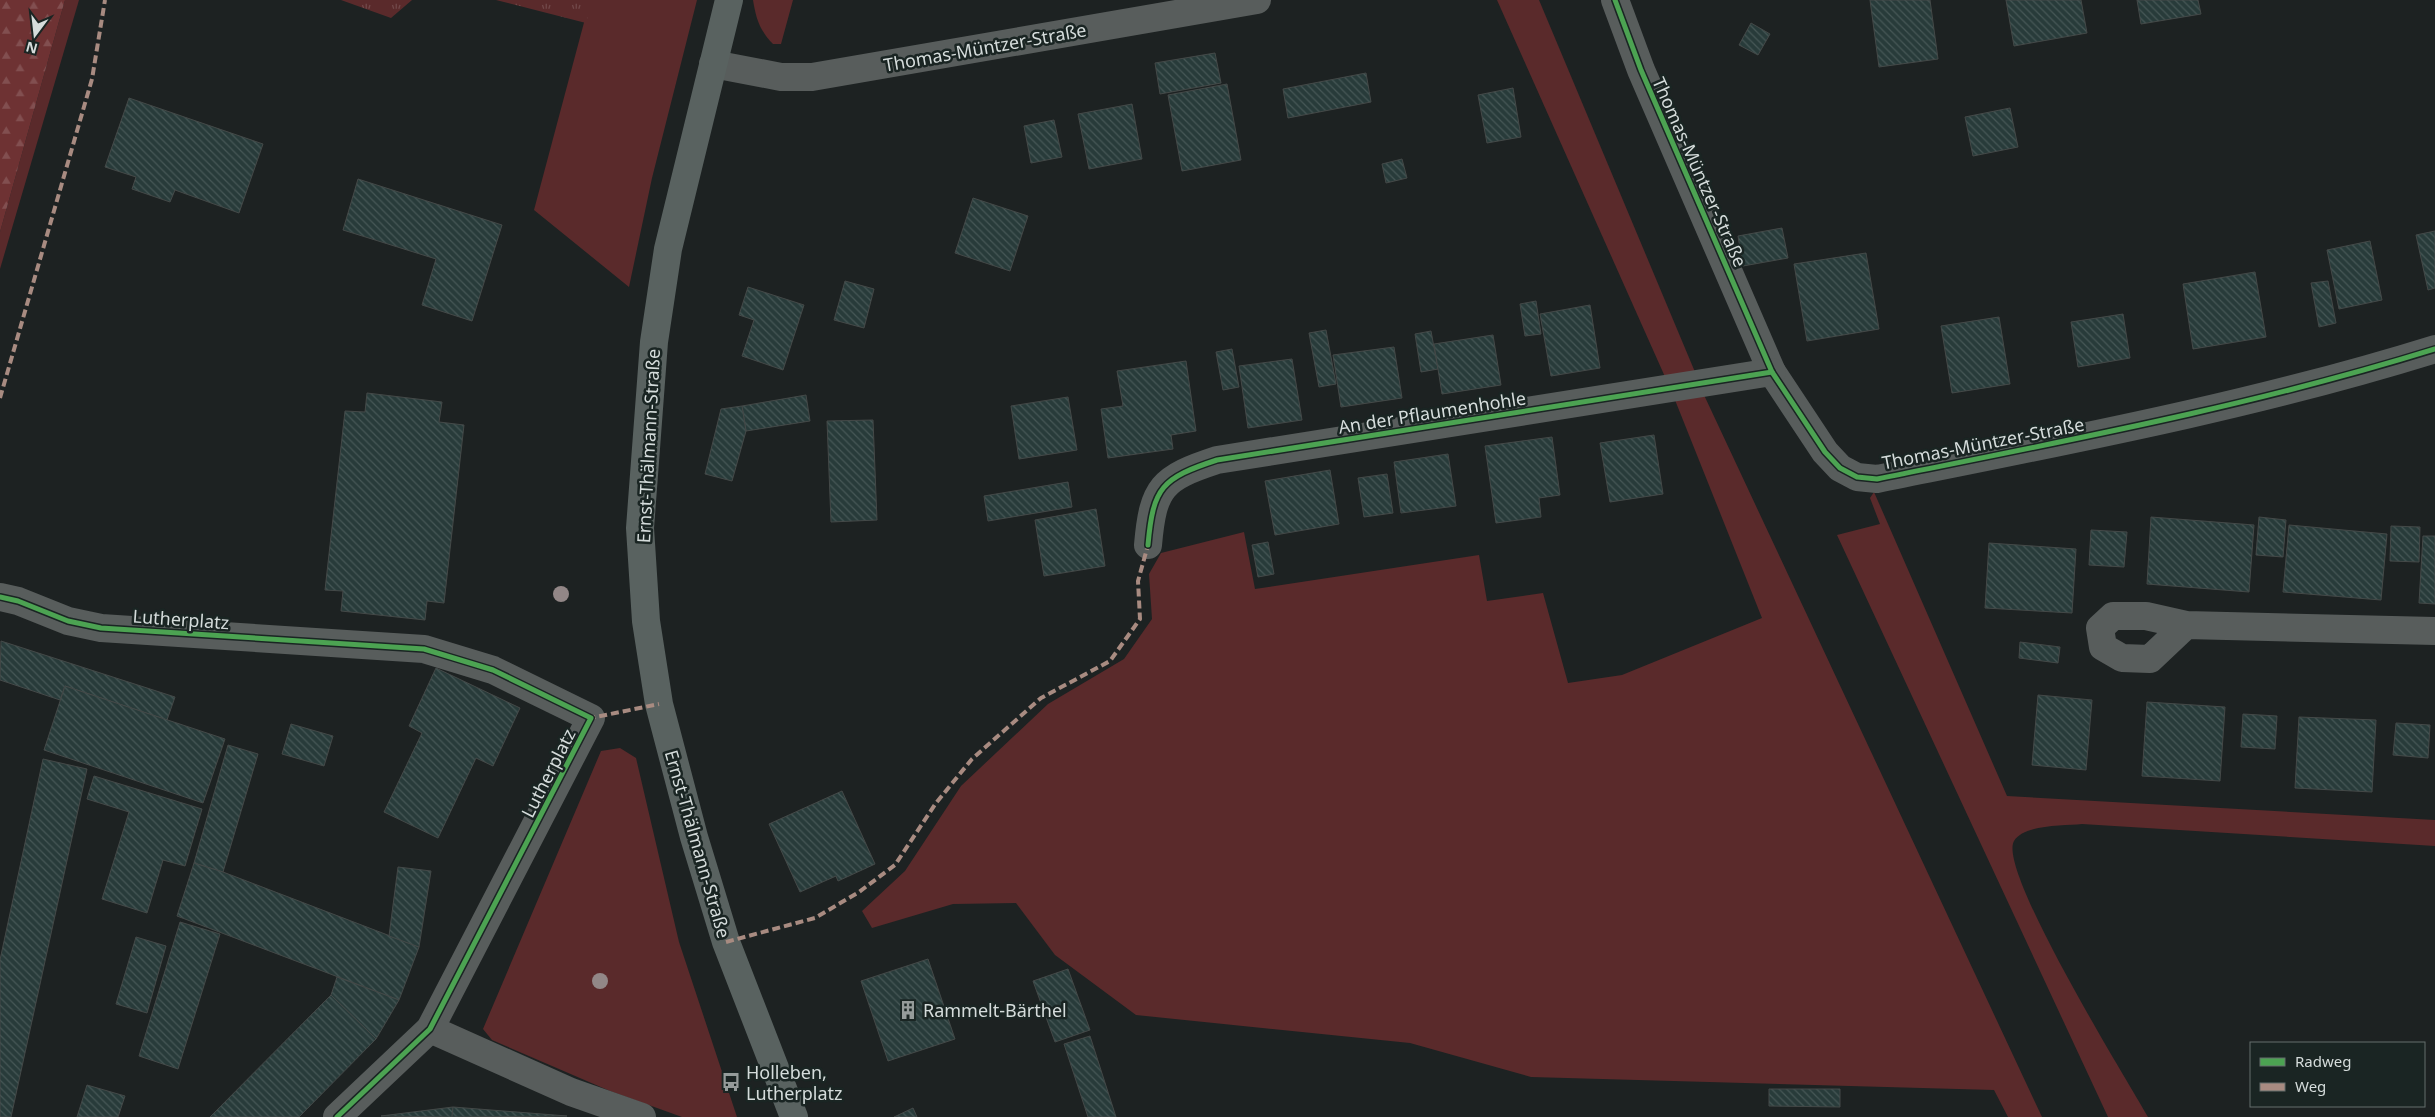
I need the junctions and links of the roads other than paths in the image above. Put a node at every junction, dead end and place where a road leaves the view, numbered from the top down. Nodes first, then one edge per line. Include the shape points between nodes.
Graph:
1 (729, 0) edge
2 (1257, 0) edge
3 (1615, 0) edge
4 (713, 64) junction
5 (2435, 349) edge
6 (1772, 372) junction
7 (1148, 545) dead end
8 (0, 597) edge
9 (2186, 625) dead end
10 (2435, 631) edge
11 (430, 1029) junction
12 (337, 1117) edge
13 (642, 1117) edge
14 (794, 1117) edge

1 - 4 main road, Ernst-Thälmann-Straße
2 - 4 street, Thomas-Müntzer-Straße via 812,77 781,76
3 - 6 street, Thomas-Müntzer-Straße via 1641,70
4 - 14 main road, Ernst-Thälmann-Straße via 668,249 654,342 640,528 646,621 659,704 694,837 726,942
5 - 6 street, Thomas-Müntzer-Straße via 2363,372 2192,415 1877,479 1857,477 1840,468 1825,452
6 - 7 street, An der Pflaumenhohle via 1217,460 1184,471 1160,489 1150,515
8 - 11 street, Lutherplatz via 68,621 101,628 424,650 493,670 591,718
9 - 10 street
11 - 12 street, Lutherplatz
11 - 13 street via 571,1092

